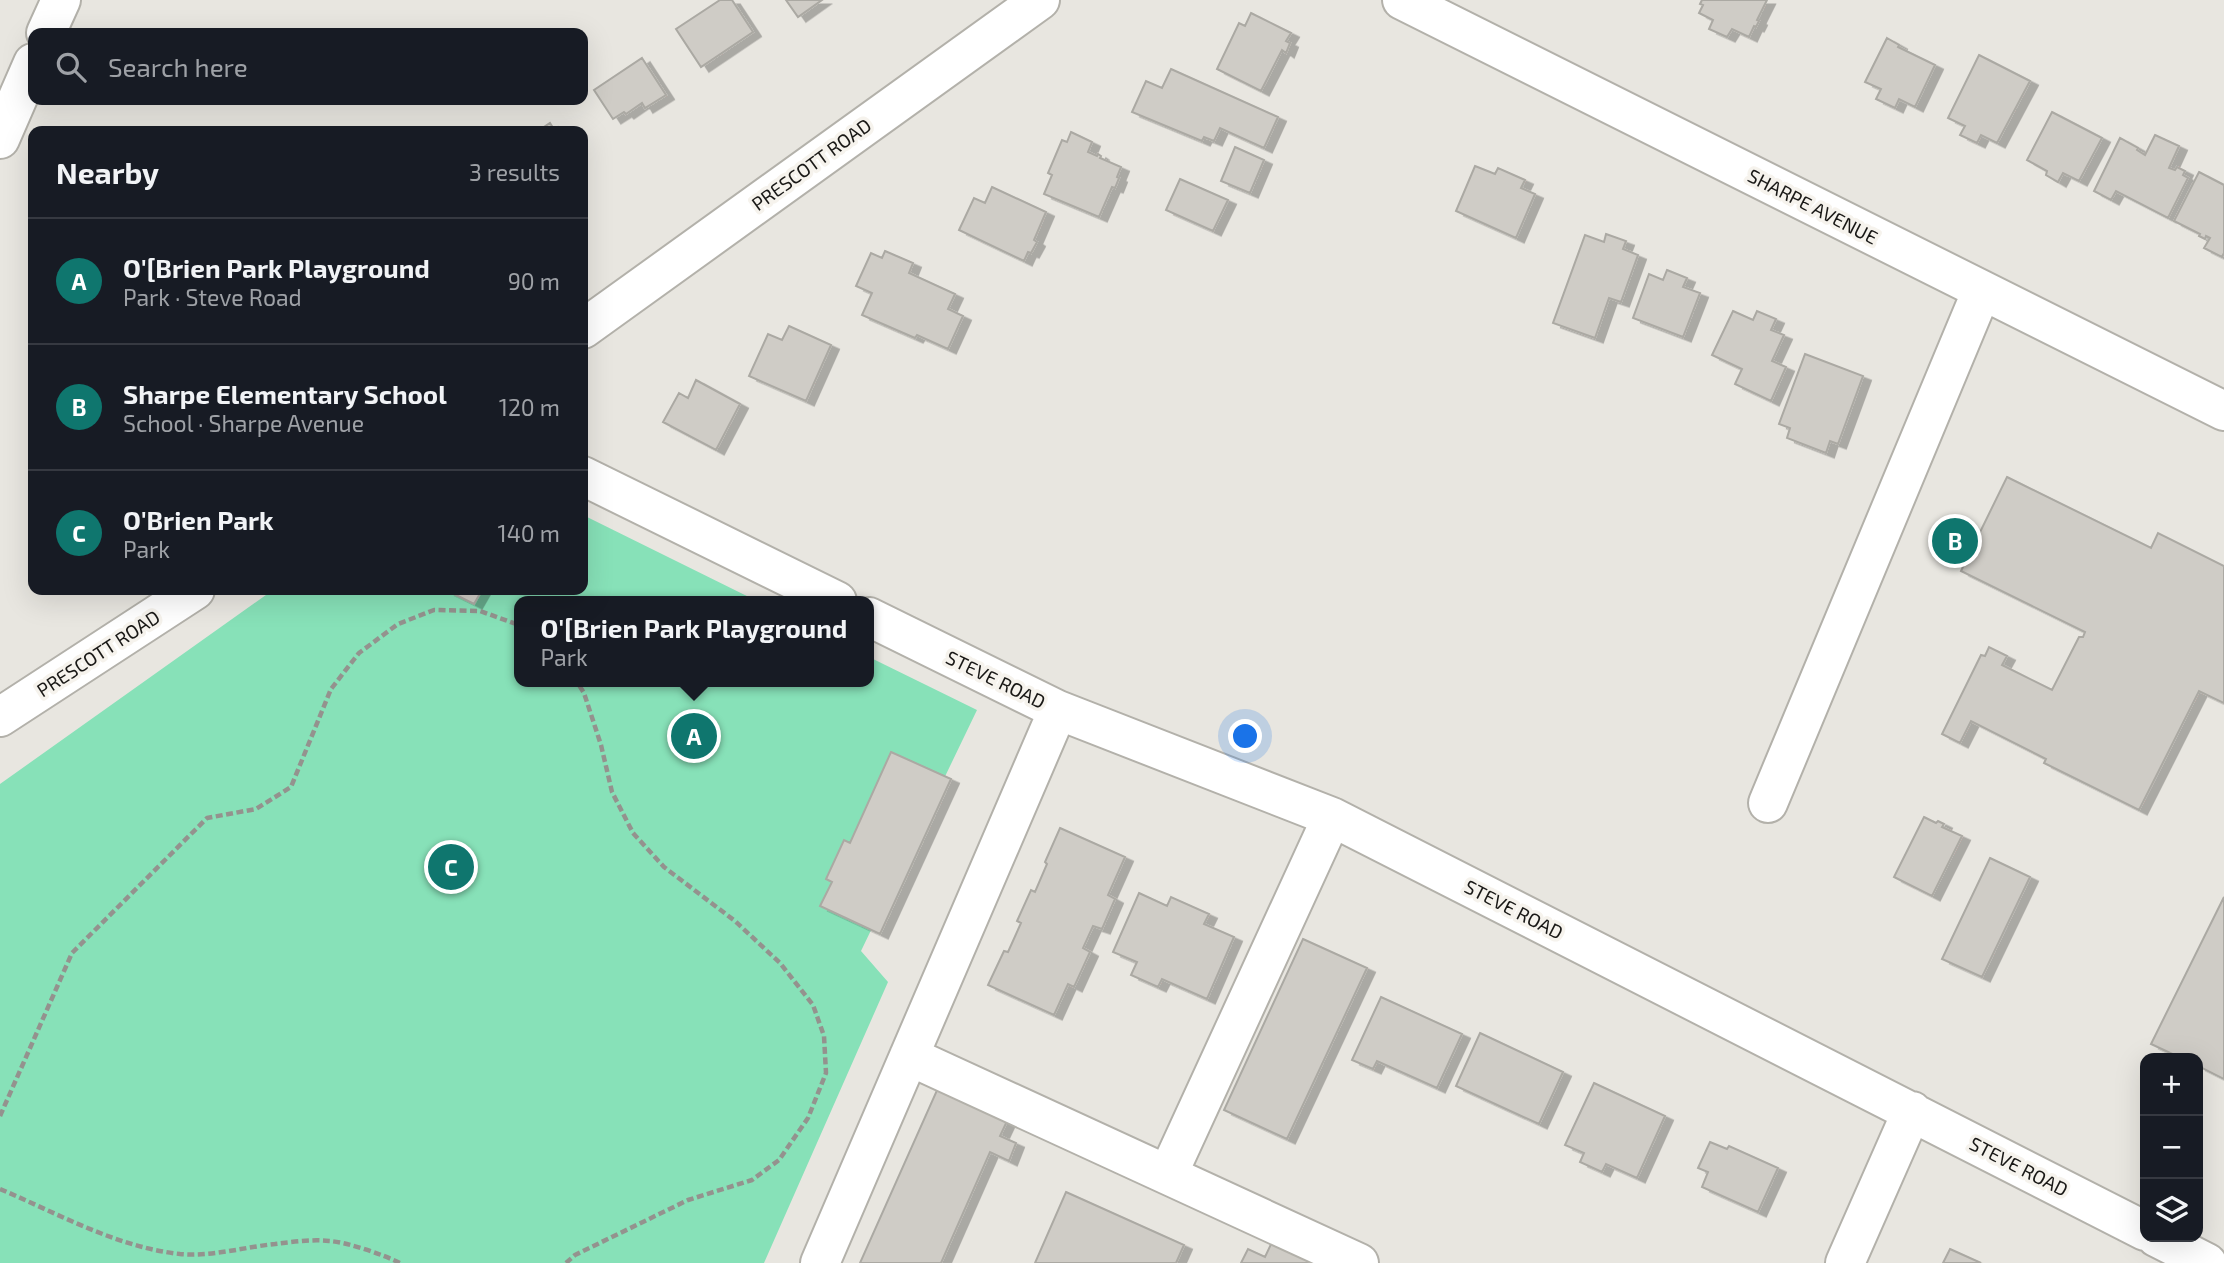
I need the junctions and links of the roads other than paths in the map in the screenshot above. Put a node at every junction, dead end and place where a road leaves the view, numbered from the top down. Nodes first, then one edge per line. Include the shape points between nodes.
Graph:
1 (61, 0) edge
2 (1040, 0) edge
3 (1402, 0) edge
4 (48, 28) edge
5 (28, 75) edge
6 (0, 139) edge
7 (1982, 290) junction
8 (588, 325) edge
9 (2224, 411) edge
10 (588, 478) edge
11 (187, 595) edge
12 (827, 596) edge
13 (874, 619) edge
14 (1058, 710) junction
15 (0, 717) edge
16 (1768, 803) dead end
17 (1332, 817) junction
18 (909, 1056) junction
19 (1913, 1111) junction
20 (1168, 1174) junction
21 (2140, 1228) edge
22 (2166, 1242) edge
23 (821, 1263) edge
24 (1359, 1263) edge
25 (1845, 1263) edge
26 (2207, 1263) edge

1 - 4 street
2 - 8 street, PRESCOTT ROAD
3 - 7 street, SHARPE AVENUE
5 - 6 street
7 - 9 street, SHARPE AVENUE
7 - 16 street
10 - 12 street
11 - 15 street, PRESCOTT ROAD
13 - 14 street, STEVE ROAD
14 - 17 street, STEVE ROAD
14 - 18 street
17 - 19 street, STEVE ROAD
17 - 20 street
18 - 20 street
18 - 23 street
19 - 21 street, STEVE ROAD
19 - 25 street
20 - 24 street
22 - 26 street

